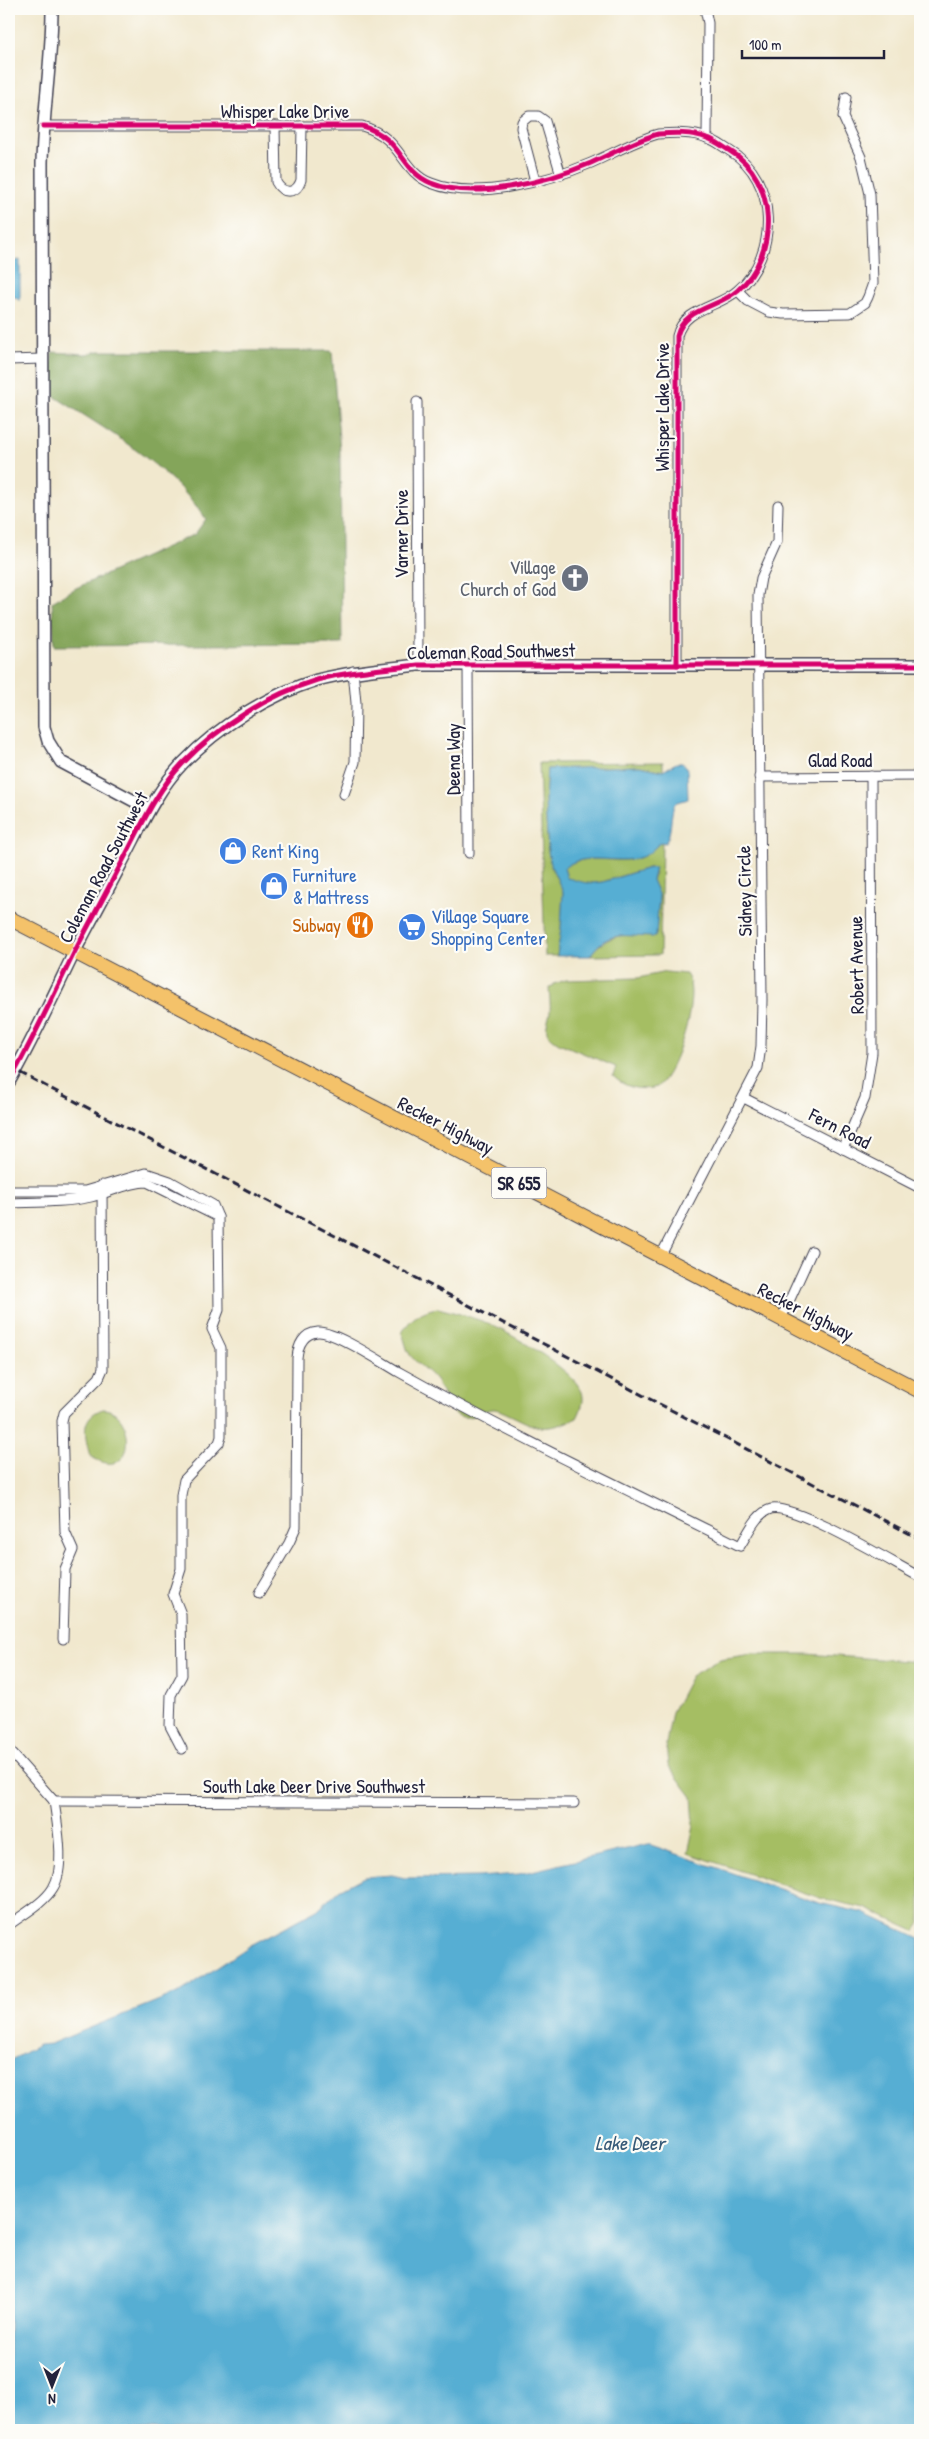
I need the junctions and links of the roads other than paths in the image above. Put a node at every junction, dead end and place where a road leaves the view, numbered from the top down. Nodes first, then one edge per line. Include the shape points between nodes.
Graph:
1 (52, 9) edge
2 (705, 9) edge
3 (846, 97) dead end
4 (43, 126) junction
5 (275, 126) junction
6 (302, 126) junction
7 (707, 138) junction
8 (561, 174) junction
9 (535, 181) junction
10 (738, 290) junction
11 (42, 359) junction
12 (9, 360) edge
13 (417, 402) dead end
14 (778, 505) dead end
15 (418, 665) junction
16 (468, 665) junction
17 (677, 665) junction
18 (760, 665) junction
19 (920, 665) edge
20 (353, 672) junction
21 (871, 776) junction
22 (920, 776) edge
23 (759, 777) junction
24 (344, 794) dead end
25 (149, 810) junction
26 (469, 852) dead end
27 (9, 918) edge
28 (74, 953) junction
29 (9, 1082) edge
30 (744, 1098) junction
31 (844, 1149) junction
32 (920, 1188) edge
33 (103, 1189) junction
34 (9, 1191) edge
35 (9, 1203) edge
36 (812, 1251) dead end
37 (660, 1257) junction
38 (781, 1319) junction
39 (920, 1391) edge
40 (920, 1577) edge
41 (259, 1593) dead end
42 (63, 1639) dead end
43 (182, 1749) dead end
44 (9, 1750) edge
45 (54, 1800) junction
46 (574, 1803) dead end
47 (9, 1925) edge

1 - 4 street via 51,59
2 - 7 street via 708,32
3 - 10 street via 843,117 861,157 870,194 872,283 865,303 850,313 783,314 769,312 748,301
4 - 5 street, Whisper Lake Drive
4 - 11 street
5 - 6 street, Whisper Lake Drive
5 - 6 street via 276,182 281,189 290,191 298,188 302,180
6 - 9 street, Whisper Lake Drive via 362,126 382,134 421,177 450,189 495,188
7 - 8 street, Whisper Lake Drive via 658,134
7 - 10 street, Whisper Lake Drive via 739,156 757,180 765,201 767,223 763,253 760,262
8 - 9 street, Whisper Lake Drive
8 - 9 street via 545,121 538,116 529,116 521,128
10 - 17 street, Whisper Lake Drive via 687,317 679,326 677,336
11 - 12 street
11 - 25 street via 44,727 48,741 61,762
13 - 15 street, Varner Drive
14 - 18 street, Sidney Circle via 777,542 758,587
15 - 16 street, Coleman Road Southwest
15 - 20 street, Coleman Road Southwest
16 - 17 street, Coleman Road Southwest
16 - 26 street, Deena Way
17 - 18 street, Coleman Road Southwest
18 - 19 street, Coleman Road Southwest
18 - 23 street, Sidney Circle
20 - 24 street via 355,762
20 - 25 street, Coleman Road Southwest via 316,681 284,694 220,730 183,763
21 - 22 street, Glad Road
21 - 23 street, Glad Road
21 - 31 street, Robert Avenue via 872,1053 864,1098
23 - 30 street, Sidney Circle via 762,1046 758,1068
25 - 28 street, Coleman Road Southwest
27 - 28 main road, Recker Highway / SR 655
28 - 29 street, Coleman Road Southwest
28 - 37 main road, Recker Highway / SR 655
30 - 31 street, Fern Road
30 - 37 street, Sidney Circle
31 - 32 street, Fern Road
33 - 34 street
33 - 35 street via 67,1201
33 - 42 street via 103,1369 99,1378 64,1413 62,1420 64,1532 73,1550 64,1569
33 - 43 street via 147,1182 218,1217 219,1310 212,1329 221,1348 221,1437 184,1480 181,1569 173,1594 181,1614 182,1674 171,1695 170,1726
36 - 38 street
37 - 38 main road, Recker Highway / SR 655
38 - 39 main road, Recker Highway / SR 655
40 - 41 street via 785,1508 771,1509 759,1516 740,1546 428,1388 338,1338 318,1332 299,1344 297,1358 296,1527
44 - 45 street
45 - 46 street, South Lake Deer Drive Southwest
45 - 47 street via 59,1850 53,1888

